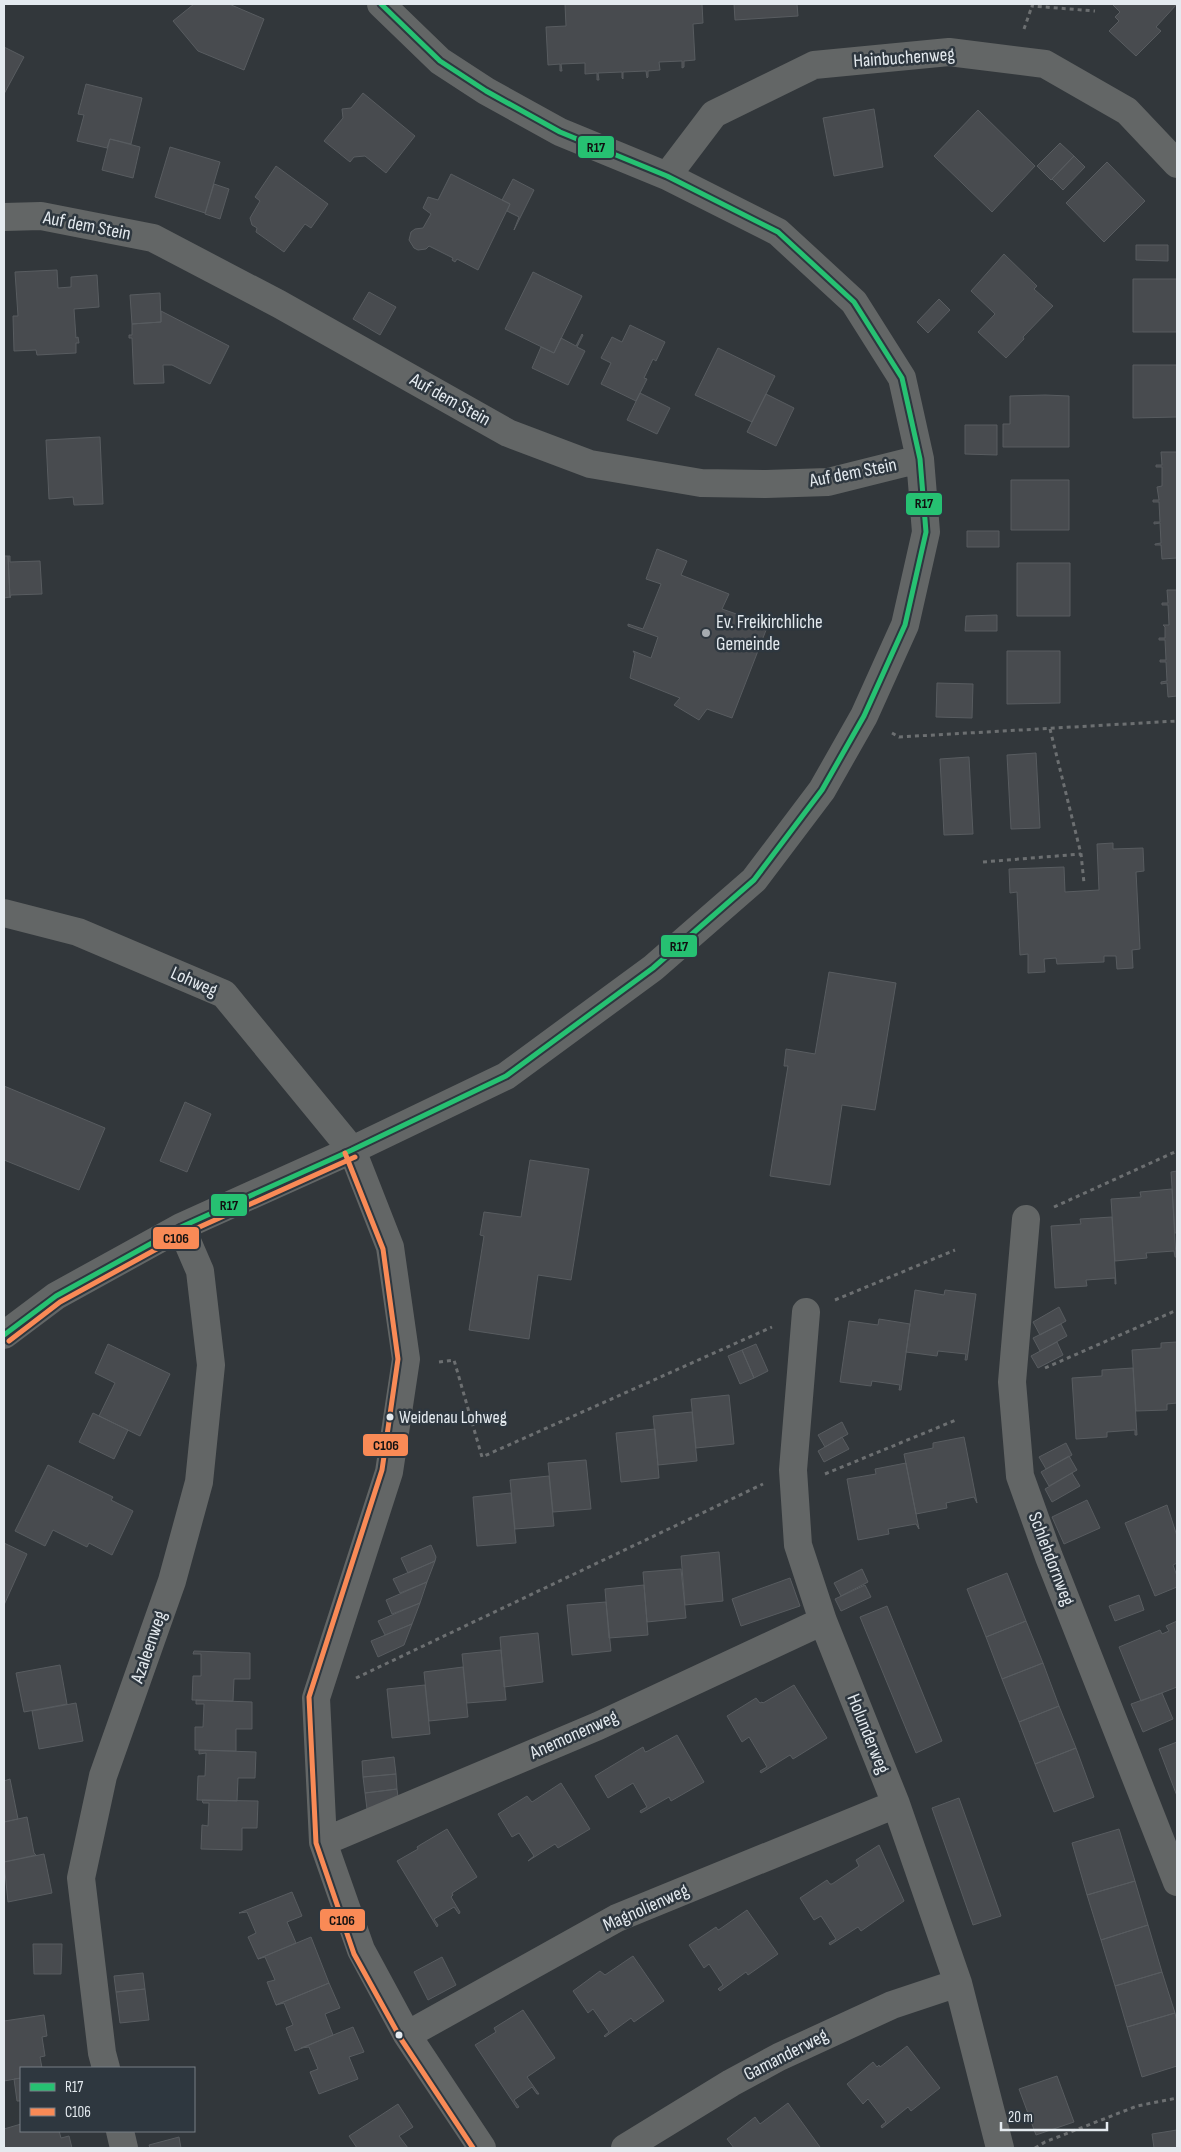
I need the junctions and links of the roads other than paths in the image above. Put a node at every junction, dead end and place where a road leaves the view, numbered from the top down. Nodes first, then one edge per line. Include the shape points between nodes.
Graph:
1 (381, 4) edge
2 (1177, 164) edge
3 (667, 176) junction
4 (4, 217) edge
5 (920, 459) junction
6 (4, 912) edge
7 (352, 1150) junction
8 (1026, 1219) road end
9 (181, 1227) junction
10 (806, 1312) road end
11 (4, 1335) edge
12 (823, 1621) junction
13 (896, 1804) junction
14 (323, 1842) junction
15 (1177, 1882) edge
16 (958, 1983) junction
17 (407, 2035) junction
18 (106, 2067) edge
19 (120, 2132) edge
20 (124, 2148) edge
21 (482, 2148) edge
22 (625, 2148) edge
23 (1000, 2148) edge

1 - 3 street via 440,62 486,91 560,132
2 - 3 street, Hainbuchenweg via 1127,111 1045,64 948,52 814,65 714,114
3 - 5 street via 778,232 854,302 902,378
4 - 5 street, Auf dem Stein via 41,216 153,238 279,304 508,433 590,464 701,483 766,484 828,482
5 - 7 street via 926,532 905,625 864,716 822,790 754,880 653,968 506,1076
6 - 7 street, Lohweg via 78,932 224,994
7 - 9 street
7 - 14 street, Lohweg via 390,1247 406,1359 389,1472 316,1698
8 - 15 street, Schlehdornweg via 1012,1382 1020,1476
9 - 11 street via 56,1296
9 - 18 street, Azaleenweg via 200,1271 211,1365 199,1482 172,1582 103,1776 82,1878
10 - 12 street, Holunderweg via 794,1478 798,1545
12 - 13 street, Holunderweg
12 - 14 street, Anemonenweg via 598,1726
13 - 16 street, Holunderweg
13 - 17 street, Magnolienweg via 617,1918
14 - 17 street, Lohweg via 361,1950
16 - 22 street, Gamanderweg via 892,2005 779,2057
16 - 23 street, Holunderweg
17 - 21 street, Lohweg
19 - 20 street

